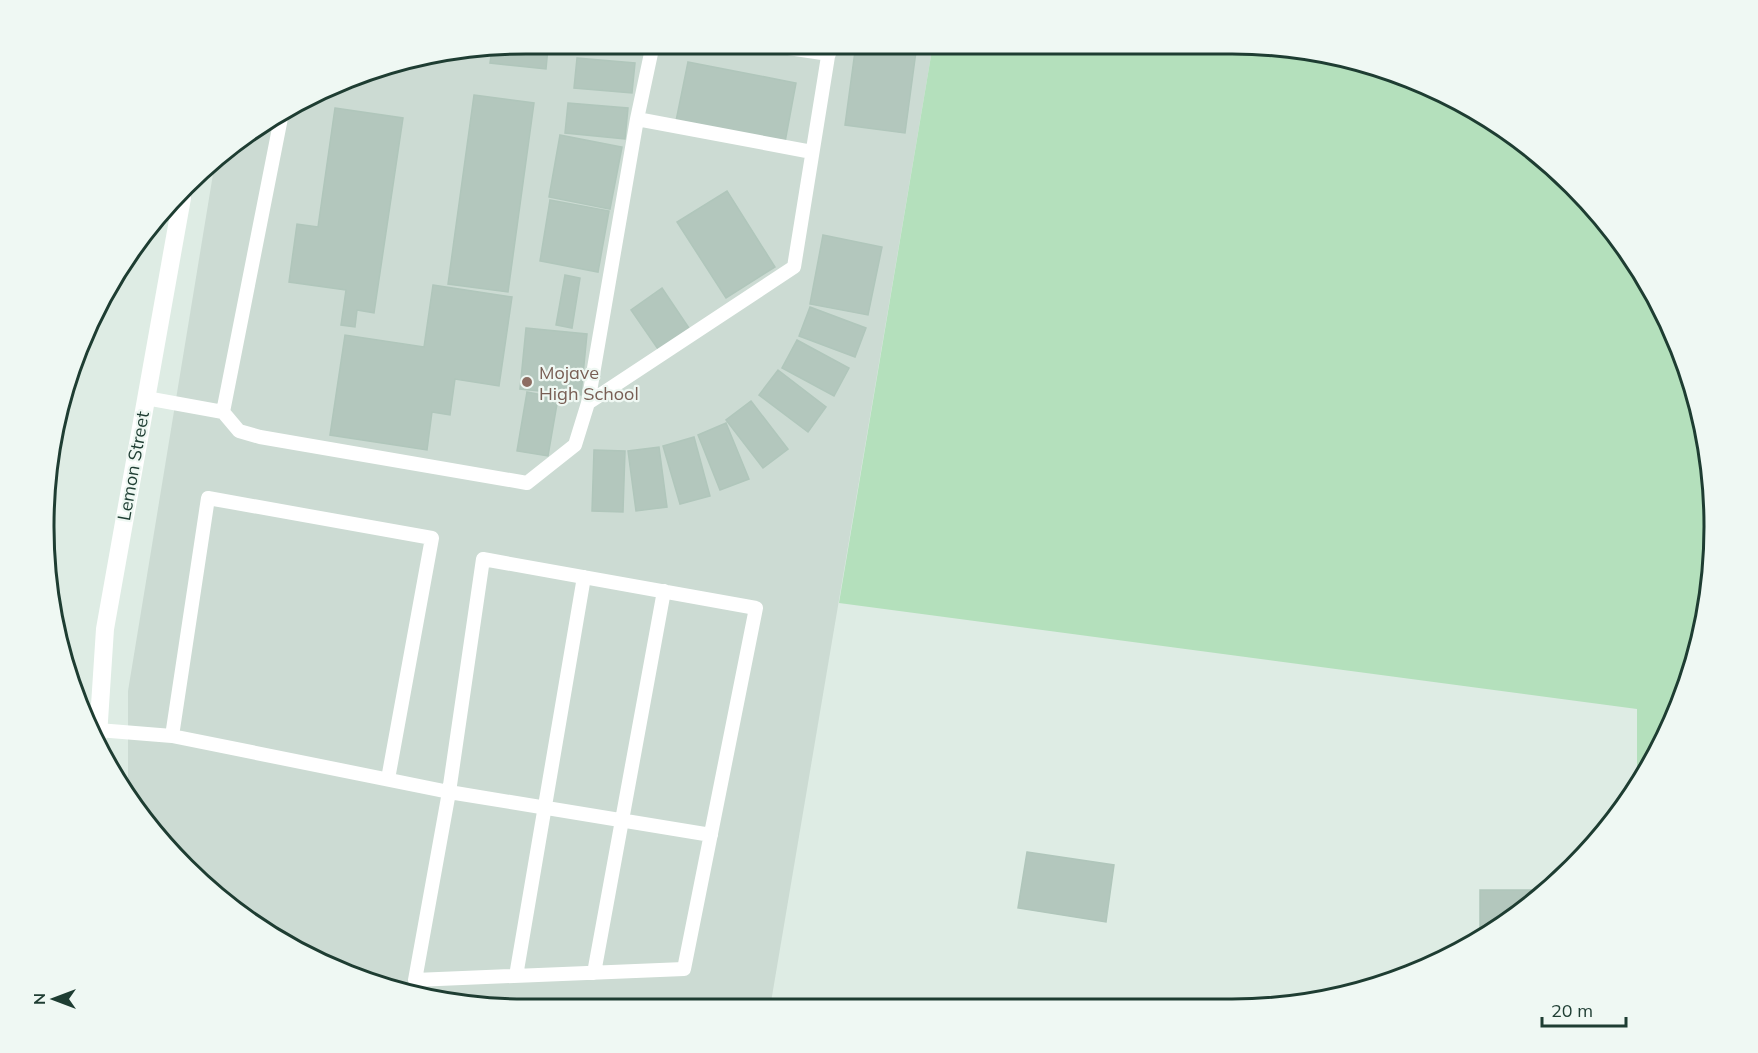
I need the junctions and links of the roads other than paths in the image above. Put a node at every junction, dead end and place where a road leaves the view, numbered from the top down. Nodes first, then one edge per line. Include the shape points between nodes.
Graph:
1 (651, 54) edge
2 (828, 54) edge
3 (637, 119) junction
4 (280, 124) edge
5 (812, 152) junction
6 (181, 204) edge
7 (146, 398) junction
8 (588, 403) junction
9 (223, 412) junction
10 (584, 577) junction
11 (664, 591) junction
12 (99, 725) edge
13 (102, 733) edge
14 (172, 736) junction
15 (388, 779) junction
16 (449, 792) junction
17 (546, 808) junction
18 (623, 820) junction
19 (711, 835) junction
20 (594, 973) junction
21 (516, 976) junction

1 - 3 lane
2 - 5 lane
3 - 5 lane
3 - 8 lane
4 - 9 lane
5 - 8 lane via 794,267
6 - 7 street, Lemon Street
7 - 9 lane
7 - 12 street, Lemon Street via 105,629
8 - 9 lane via 575,445 527,483 260,436 239,431
10 - 11 lane
10 - 16 lane via 483,559
10 - 17 lane
11 - 18 lane
11 - 19 lane via 756,608
13 - 14 lane
14 - 15 lane
14 - 15 lane via 208,498 432,538
15 - 16 lane
16 - 17 lane
16 - 21 lane via 415,980
17 - 18 lane
17 - 21 lane
18 - 19 lane
18 - 20 lane
19 - 20 lane via 684,969
20 - 21 lane

